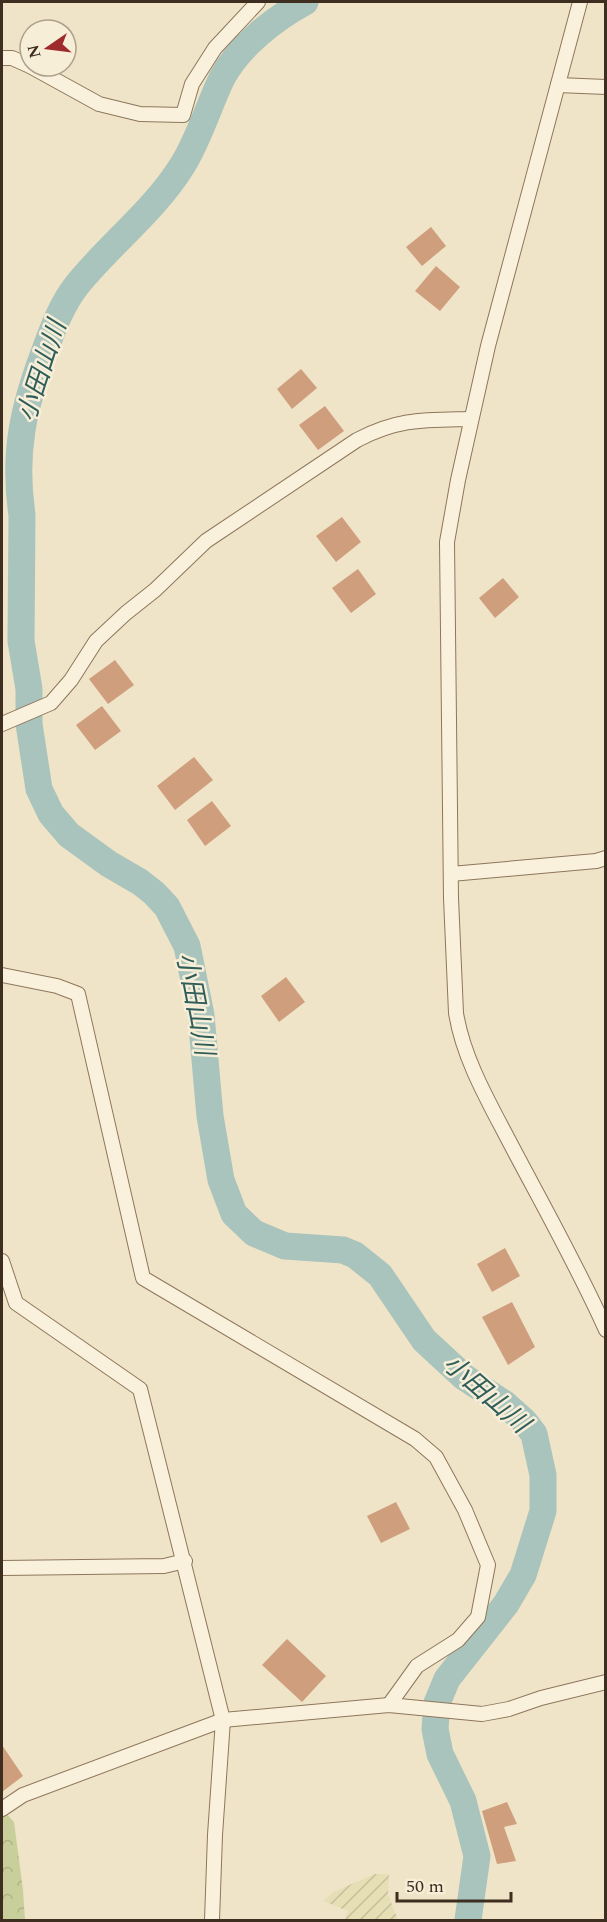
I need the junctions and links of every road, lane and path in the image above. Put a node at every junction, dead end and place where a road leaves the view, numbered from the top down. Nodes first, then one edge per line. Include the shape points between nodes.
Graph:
1 (258, 2) edge
2 (580, 2) edge
3 (2, 58) edge
4 (18, 61) edge
5 (52, 78) edge
6 (558, 85) junction
7 (606, 87) edge
8 (471, 419) junction
9 (2, 724) edge
10 (606, 858) edge
11 (450, 874) junction
12 (2, 975) edge
13 (2, 1261) edge
14 (604, 1324) edge
15 (185, 1561) junction
16 (2, 1568) edge
17 (606, 1682) edge
18 (389, 1705) junction
19 (223, 1720) junction
20 (2, 1809) edge
21 (212, 1920) edge

1 - 5 street via 215,48 192,84 183,116 140,114 99,104
2 - 6 street
3 - 4 street
6 - 7 street
6 - 8 street
8 - 9 street via 413,420 378,429 357,440 206,541 96,640 51,703
8 - 11 street via 447,542
10 - 11 street
11 - 14 street via 459,1031 485,1095
12 - 18 street via 78,994 143,1278 415,1439 436,1457 465,1510 489,1565 477,1617 458,1640 417,1666
13 - 15 street via 16,1303 140,1389
15 - 16 street via 164,1566
15 - 19 street
17 - 18 street via 482,1714
18 - 19 street
19 - 20 street via 23,1795
19 - 21 street

